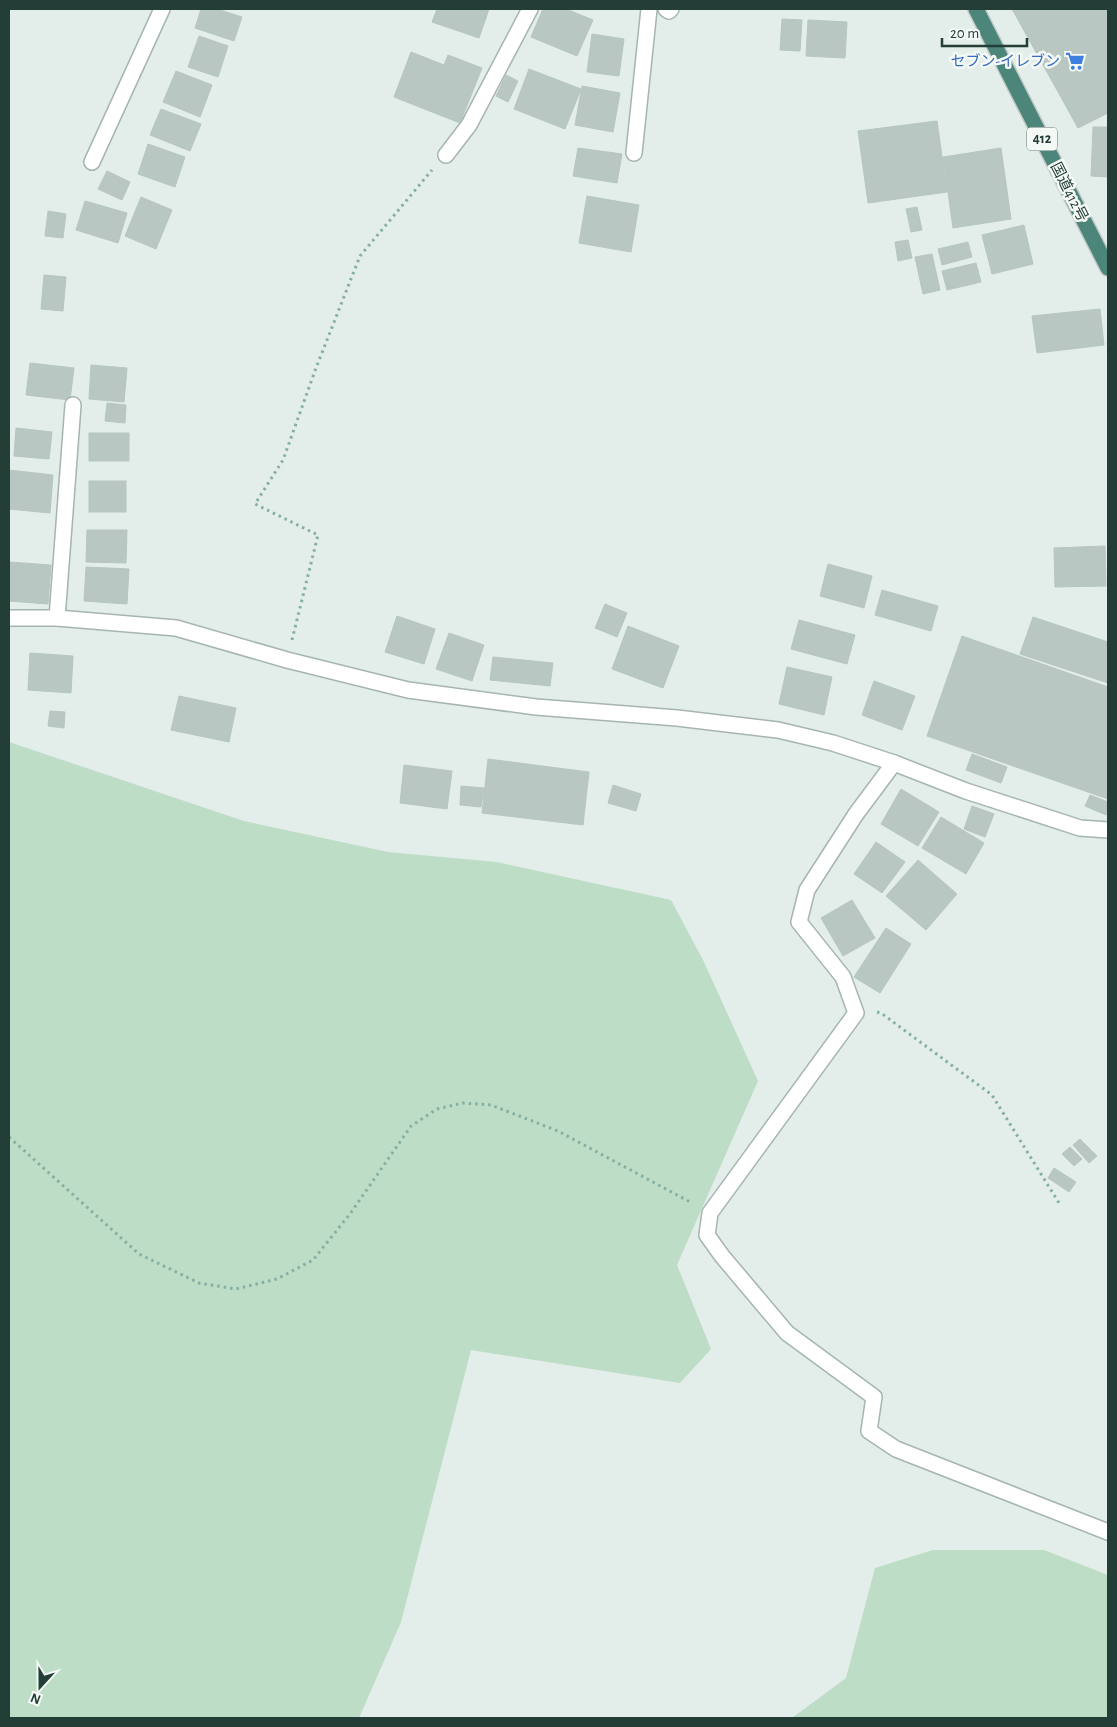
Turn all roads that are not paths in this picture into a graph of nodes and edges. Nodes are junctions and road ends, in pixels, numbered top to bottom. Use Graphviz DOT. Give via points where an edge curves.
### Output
graph roads {
  1 [pos="162,9"];
  2 [pos="530,9"];
  3 [pos="649,9"];
  4 [pos="666,9"];
  5 [pos="671,9"];
  6 [pos="976,9"];
  7 [pos="634,153"];
  8 [pos="446,155"];
  9 [pos="92,162"];
  10 [pos="1108,268"];
  11 [pos="73,405"];
  12 [pos="9,618"];
  13 [pos="57,618"];
  14 [pos="894,763"];
  15 [pos="1108,830"];
  16 [pos="1108,1532"];
  1 -- 9 [label="street"];
  2 -- 8 [label="street" via="470,125"];
  3 -- 7 [label="street"];
  4 -- 5 [label="street"];
  6 -- 10 [label="highway, 国道412号 / 412"];
  11 -- 13 [label="street"];
  12 -- 13 [label="street"];
  13 -- 14 [label="street" via="176,628 408,690 536,707 778,730 833,743"];
  14 -- 15 [label="street" via="966,791 1080,828"];
  14 -- 16 [label="street" via="856,814 807,890 799,922 843,977 856,1013 710,1213 707,1235 787,1333 874,1397 869,1431 896,1449"];
}
